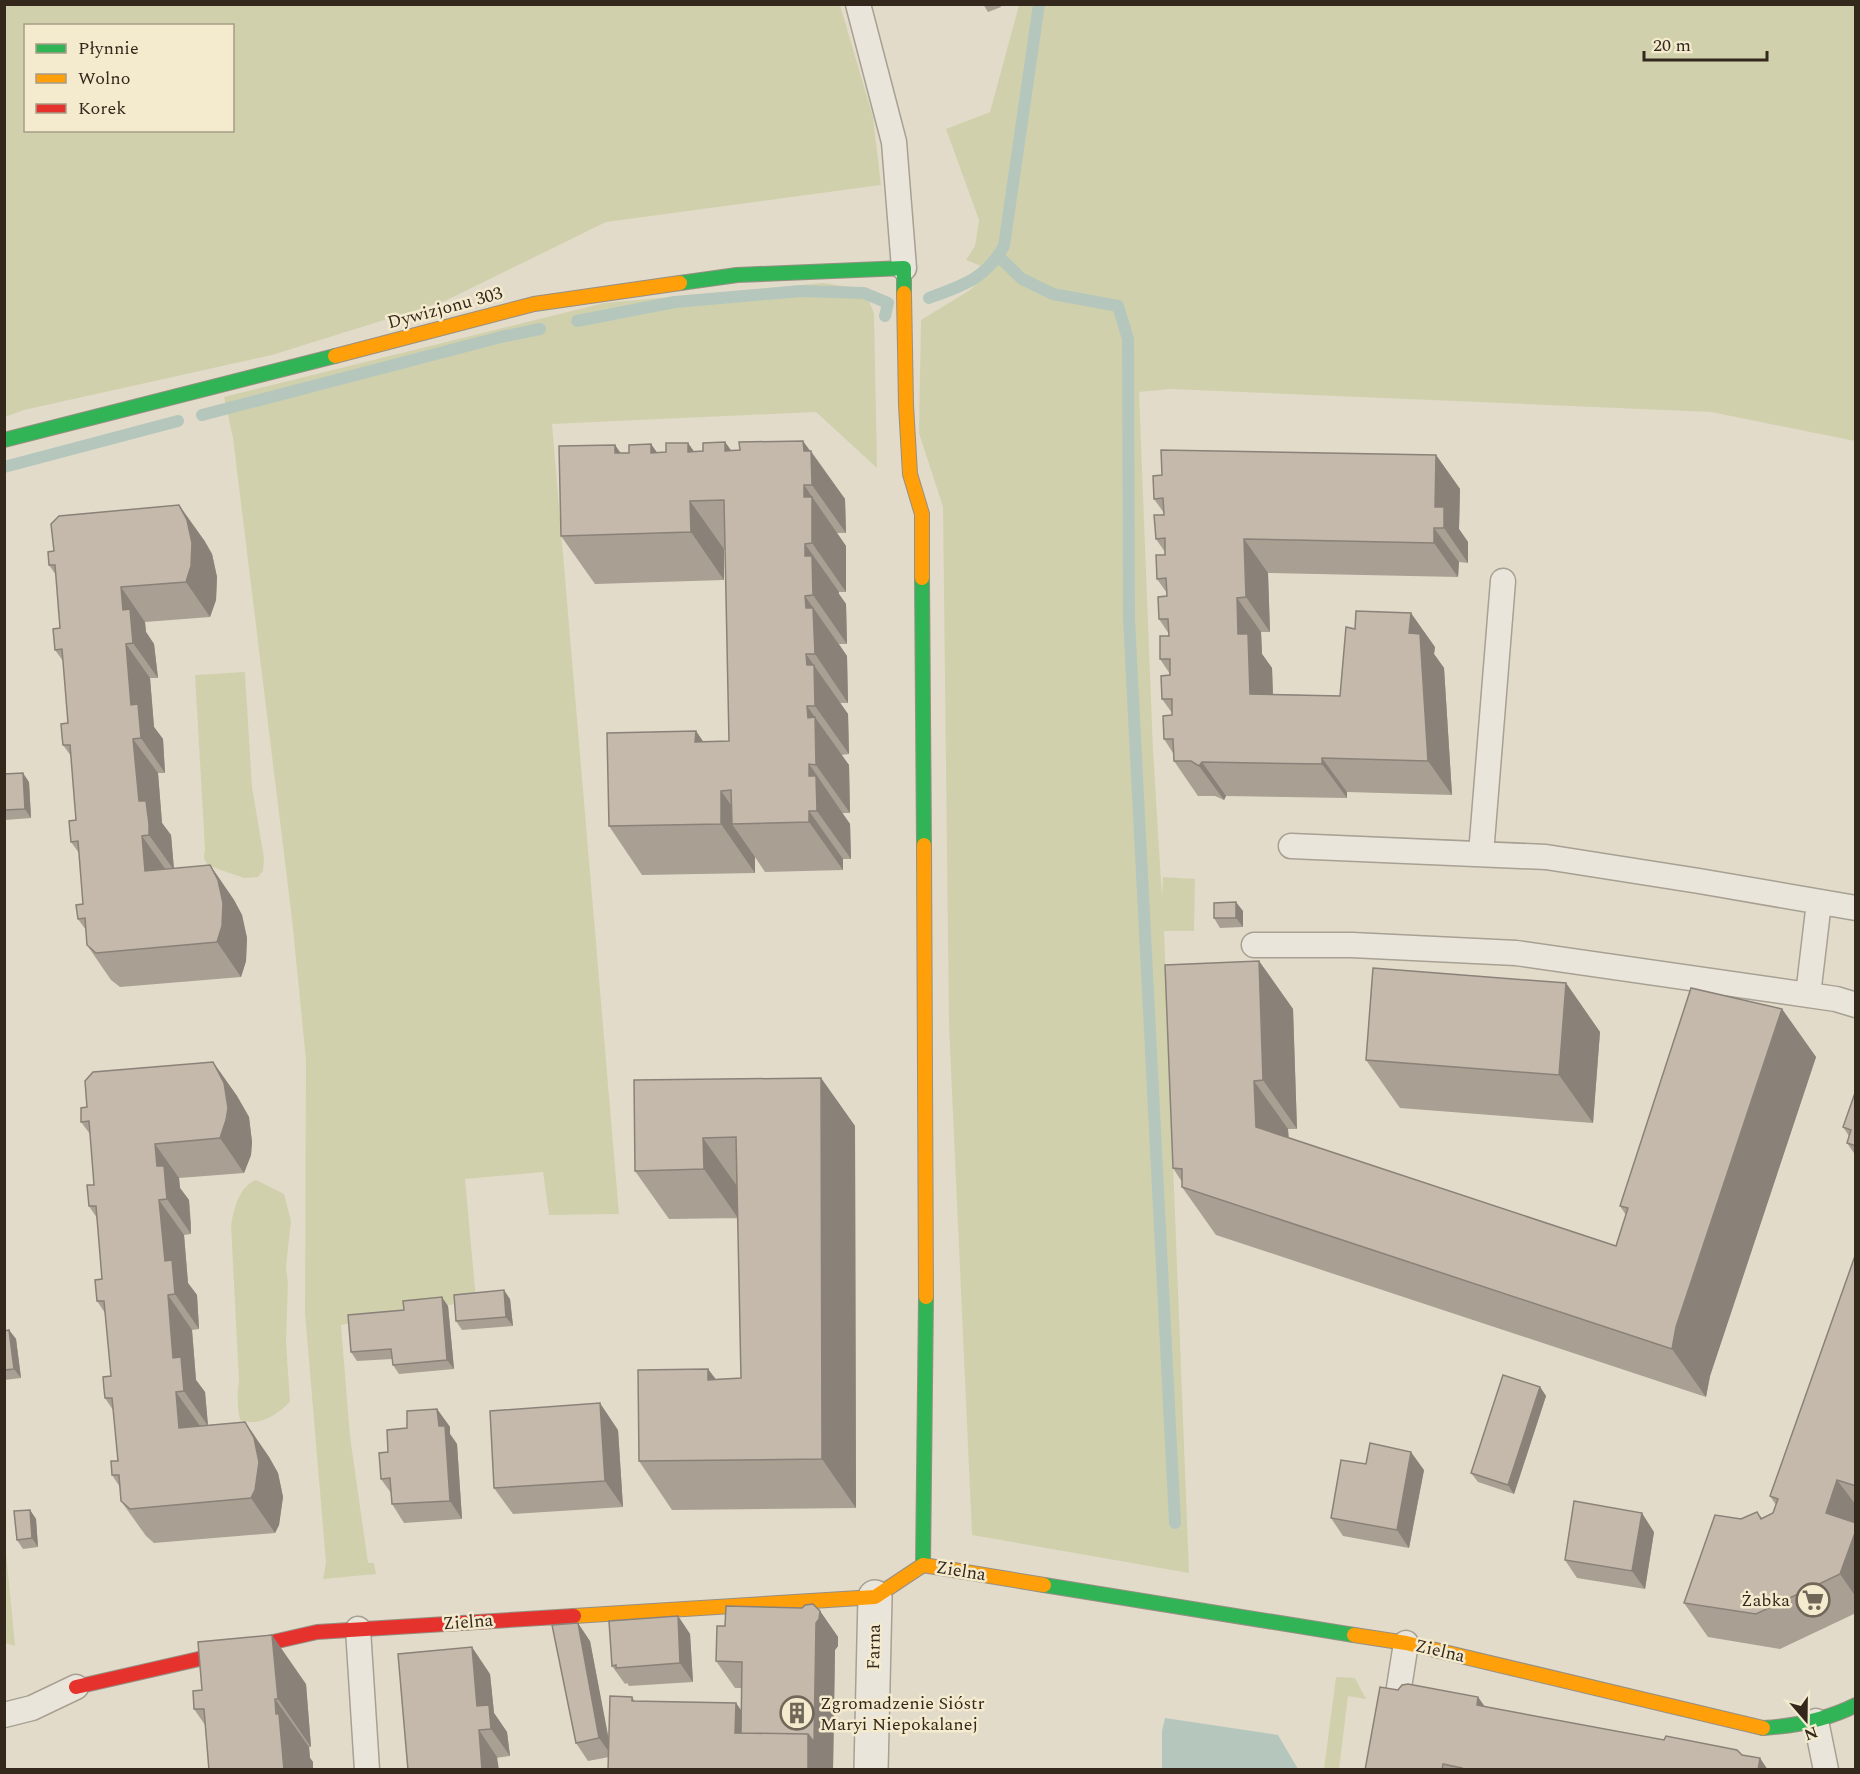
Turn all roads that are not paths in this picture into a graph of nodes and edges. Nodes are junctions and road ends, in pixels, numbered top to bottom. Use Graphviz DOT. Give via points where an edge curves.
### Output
graph roads {
  1 [pos="858,4"];
  2 [pos="904,268"];
  3 [pos="4,440"];
  4 [pos="1503,581"];
  5 [pos="1291,846"];
  6 [pos="1481,854"];
  7 [pos="1819,902"];
  8 [pos="1856,908"];
  9 [pos="1254,945"];
  10 [pos="1808,995"];
  11 [pos="1856,1005"];
  12 [pos="923,1565"];
  13 [pos="875,1597"];
  14 [pos="358,1629"];
  15 [pos="1406,1643"];
  16 [pos="76,1687"];
  17 [pos="1856,1706"];
  18 [pos="4,1715"];
  19 [pos="1816,1721"];
  20 [pos="367,1770"];
  21 [pos="871,1770"];
  22 [pos="1386,1770"];
  23 [pos="1826,1770"];
  1 -- 2 [label="lane" via="894,142"];
  2 -- 3 [label="street, Dywizjonu 303" via="737,276 534,304"];
  2 -- 12 [label="street" via="910,474 922,514 926,1284"];
  4 -- 6 [label="lane"];
  5 -- 6 [label="lane"];
  6 -- 7 [label="lane" via="1546,857"];
  7 -- 8 [label="lane"];
  7 -- 10 [label="lane"];
  9 -- 10 [label="lane" via="1516,952"];
  10 -- 11 [label="lane"];
  12 -- 13 [label="street, Zielna"];
  12 -- 15 [label="street, Zielna"];
  13 -- 14 [label="street, Zielna"];
  13 -- 21 [label="street, Farna"];
  14 -- 16 [label="street, Zielna" via="317,1632"];
  14 -- 20 [label="lane"];
  15 -- 19 [label="street, Zielna" via="1761,1728"];
  15 -- 22 [label="lane"];
  16 -- 18 [label="lane, Zielna" via="32,1708"];
  17 -- 19 [label="street, Zielna"];
  19 -- 23 [label="lane"];
}
